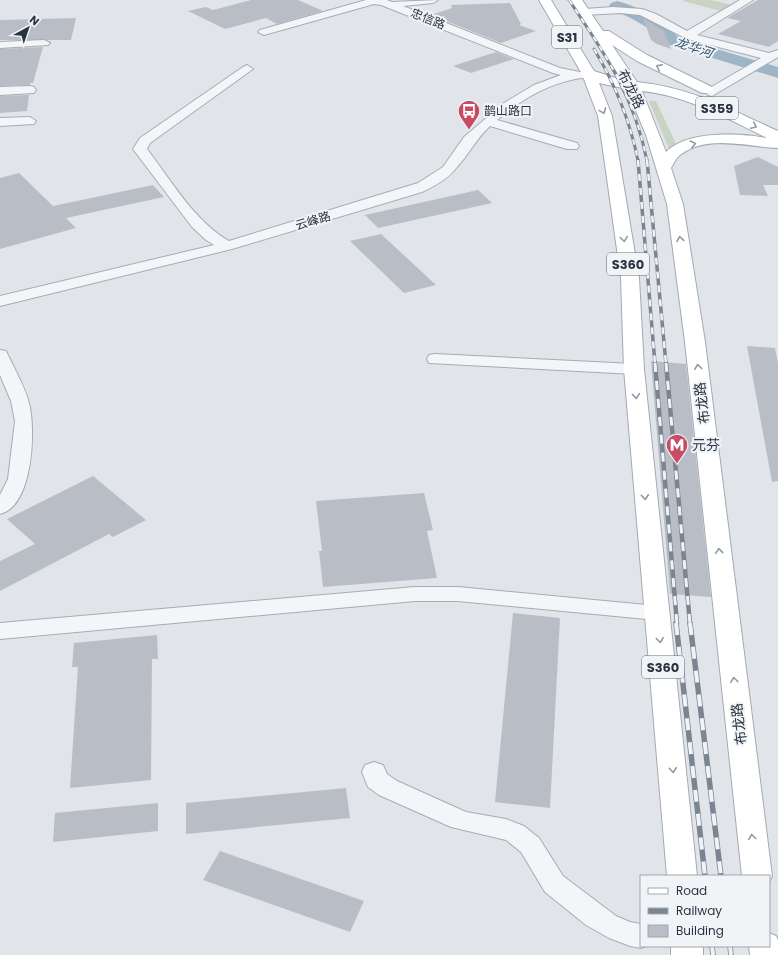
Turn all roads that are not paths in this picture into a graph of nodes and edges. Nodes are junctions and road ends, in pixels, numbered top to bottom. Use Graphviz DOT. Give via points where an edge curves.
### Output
graph roads {
  1 [pos="433,0"];
  2 [pos="545,0"];
  3 [pos="576,0"];
  4 [pos="748,0"];
  5 [pos="392,5"];
  6 [pos="584,12"];
  7 [pos="578,28"];
  8 [pos="264,32"];
  9 [pos="688,35"];
  10 [pos="44,43"];
  11 [pos="0,45"];
  12 [pos="775,55"];
  13 [pos="247,69"];
  14 [pos="589,74"];
  15 [pos="630,82"];
  16 [pos="30,90"];
  17 [pos="0,91"];
  18 [pos="714,91"];
  19 [pos="737,91"];
  20 [pos="30,121"];
  21 [pos="0,122"];
  22 [pos="489,122"];
  23 [pos="778,124"];
  24 [pos="778,137"];
  25 [pos="778,144"];
  26 [pos="572,146"];
  27 [pos="664,167"];
  28 [pos="226,246"];
  29 [pos="0,301"];
  30 [pos="0,355"];
  31 [pos="435,358"];
  32 [pos="634,369"];
  33 [pos="0,508"];
  34 [pos="657,613"];
  35 [pos="0,631"];
  36 [pos="374,772"];
  37 [pos="682,875"];
  38 [pos="757,875"];
  39 [pos="640,936"];
  1 -- 5 [label="street"];
  2 -- 7 [label="main road, 布龙路 / S31"];
  3 -- 6 [label="main road, 布龙路 / S31"];
  4 -- 9 [label="street"];
  5 -- 8 [label="street, 忠信路" via="374,1"];
  5 -- 14 [label="street, 忠信路" via="560,72"];
  6 -- 7 [label="main road, 布龙路 / S31"];
  6 -- 9 [label="street" via="632,11 650,14"];
  7 -- 14 [label="main road, 布龙路 / S31"];
  7 -- 15 [label="main road, 布龙路"];
  18 -- 7 [label="main road, one-way"];
  9 -- 12 [label="street"];
  10 -- 11 [label="street"];
  12 -- 18 [label="street"];
  13 -- 28 [label="street" via="145,141 140,149 197,224"];
  14 -- 15 [label="main road, S359" via="605,81"];
  14 -- 22 [label="street, 云峰路" via="566,77 528,92"];
  14 -- 32 [label="main road, 布龙路 / S360, one-way" via="605,116 611,150 630,278"];
  15 -- 18 [label="main road, S359" via="681,84"];
  15 -- 24 [label="main road, S359, one-way" via="692,97"];
  15 -- 27 [label="main road, 布龙路"];
  16 -- 17 [label="street"];
  18 -- 19 [label="street"];
  18 -- 23 [label="main road, S359"];
  20 -- 21 [label="street"];
  22 -- 26 [label="street"];
  22 -- 28 [label="street, 云峰路" via="470,139 450,168 417,189"];
  27 -- 25 [label="main road, one-way" via="678,149 698,142 739,140"];
  38 -- 27 [label="main road, 布龙路, one-way" via="694,335 675,204"];
  28 -- 29 [label="street, 云峰路"];
  30 -- 33 [label="street" via="20,401 24,421 18,479 12,493"];
  31 -- 32 [label="street"];
  32 -- 34 [label="main road, 布龙路 / S360, one-way"];
  34 -- 35 [label="street" via="458,594 415,594"];
  34 -- 37 [label="main road, 布龙路 / S360, one-way"];
  36 -- 39 [label="street" via="377,780 388,788 446,814 470,824 498,826 516,833 530,845 547,878 554,884 618,931"];
}
